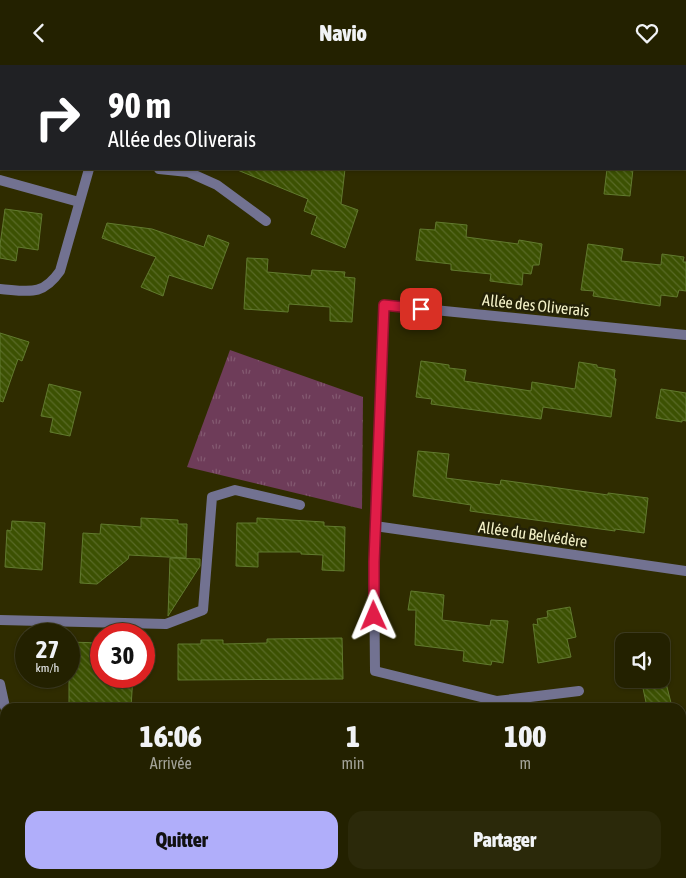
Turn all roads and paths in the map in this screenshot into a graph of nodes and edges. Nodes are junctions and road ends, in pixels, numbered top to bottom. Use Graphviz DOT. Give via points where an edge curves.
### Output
graph roads {
  1 [pos="89,170"];
  2 [pos="168,170"];
  3 [pos="0,180"];
  4 [pos="79,202"];
  5 [pos="266,221"];
  6 [pos="0,289"];
  7 [pos="686,335"];
  8 [pos="300,505"];
  9 [pos="375,526"];
  10 [pos="686,571"];
  11 [pos="0,620"];
  12 [pos="0,684"];
  13 [pos="579,691"];
  14 [pos="4,703"];
  1 -- 4 [label="street"];
  2 -- 5 [label="street" via="188,172 217,185"];
  3 -- 4 [label="street"];
  4 -- 6 [label="street" via="60,271 53,282 38,291"];
  7 -- 9 [label="street, Allée des Oliverais" via="384,305"];
  8 -- 11 [label="street" via="235,490 212,497 203,610 166,623"];
  9 -- 10 [label="street, Allée du Belvédère"];
  9 -- 13 [label="street" via="375,671 497,701"];
  12 -- 14 [label="street"];
}
